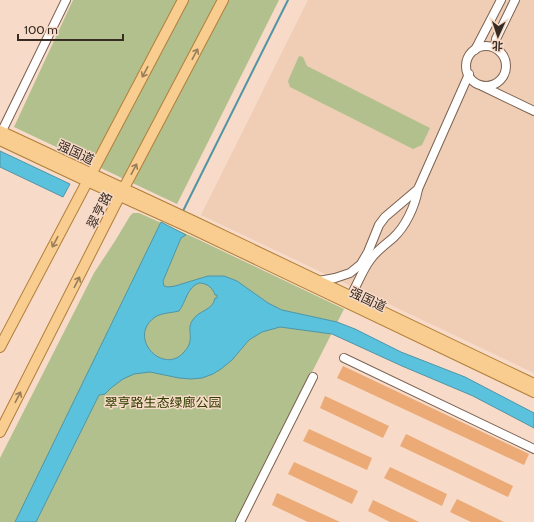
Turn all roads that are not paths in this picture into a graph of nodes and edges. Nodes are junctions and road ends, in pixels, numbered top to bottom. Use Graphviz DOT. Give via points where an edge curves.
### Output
graph roads {
  1 [pos="66,0"];
  2 [pos="184,0"];
  3 [pos="223,0"];
  4 [pos="501,0"];
  5 [pos="515,0"];
  6 [pos="495,48"];
  7 [pos="475,50"];
  8 [pos="469,74"];
  9 [pos="478,84"];
  10 [pos="534,111"];
  11 [pos="0,134"];
  12 [pos="87,181"];
  13 [pos="418,189"];
  14 [pos="120,196"];
  15 [pos="193,225"];
  16 [pos="318,281"];
  17 [pos="348,300"];
  18 [pos="0,348"];
  19 [pos="344,358"];
  20 [pos="313,378"];
  21 [pos="534,384"];
  22 [pos="534,392"];
  23 [pos="0,432"];
  24 [pos="534,449"];
  25 [pos="240,522"];
  1 -- 11 [label="street"];
  2 -- 12 [label="main road, 翠亨路, one-way"];
  14 -- 3 [label="main road, 翠亨路, one-way"];
  4 -- 7 [label="street"];
  5 -- 6 [label="street" via="496,39"];
  6 -- 7 [label="street" via="485,46"];
  6 -- 9 [label="street" via="503,55 506,71 497,82"];
  7 -- 8 [label="street" via="467,62"];
  8 -- 9 [label="street"];
  8 -- 13 [label="street"];
  9 -- 10 [label="street"];
  11 -- 12 [label="main road, 强国道"];
  12 -- 14 [label="main road, 强国道"];
  12 -- 18 [label="main road, 翠亨路, one-way"];
  13 -- 16 [label="street" via="385,217 361,264 350,273"];
  13 -- 17 [label="street" via="404,225 371,258"];
  14 -- 15 [label="main road, 强国道" via="161,210"];
  23 -- 14 [label="main road, 翠亨路, one-way"];
  15 -- 16 [label="main road, 强国道"];
  15 -- 17 [label="main road, 强国道"];
  16 -- 17 [label="main road, 强国道"];
  17 -- 21 [label="main road, 强国道"];
  17 -- 22 [label="main road, 强国道"];
  19 -- 24 [label="street"];
  20 -- 25 [label="street"];
}
